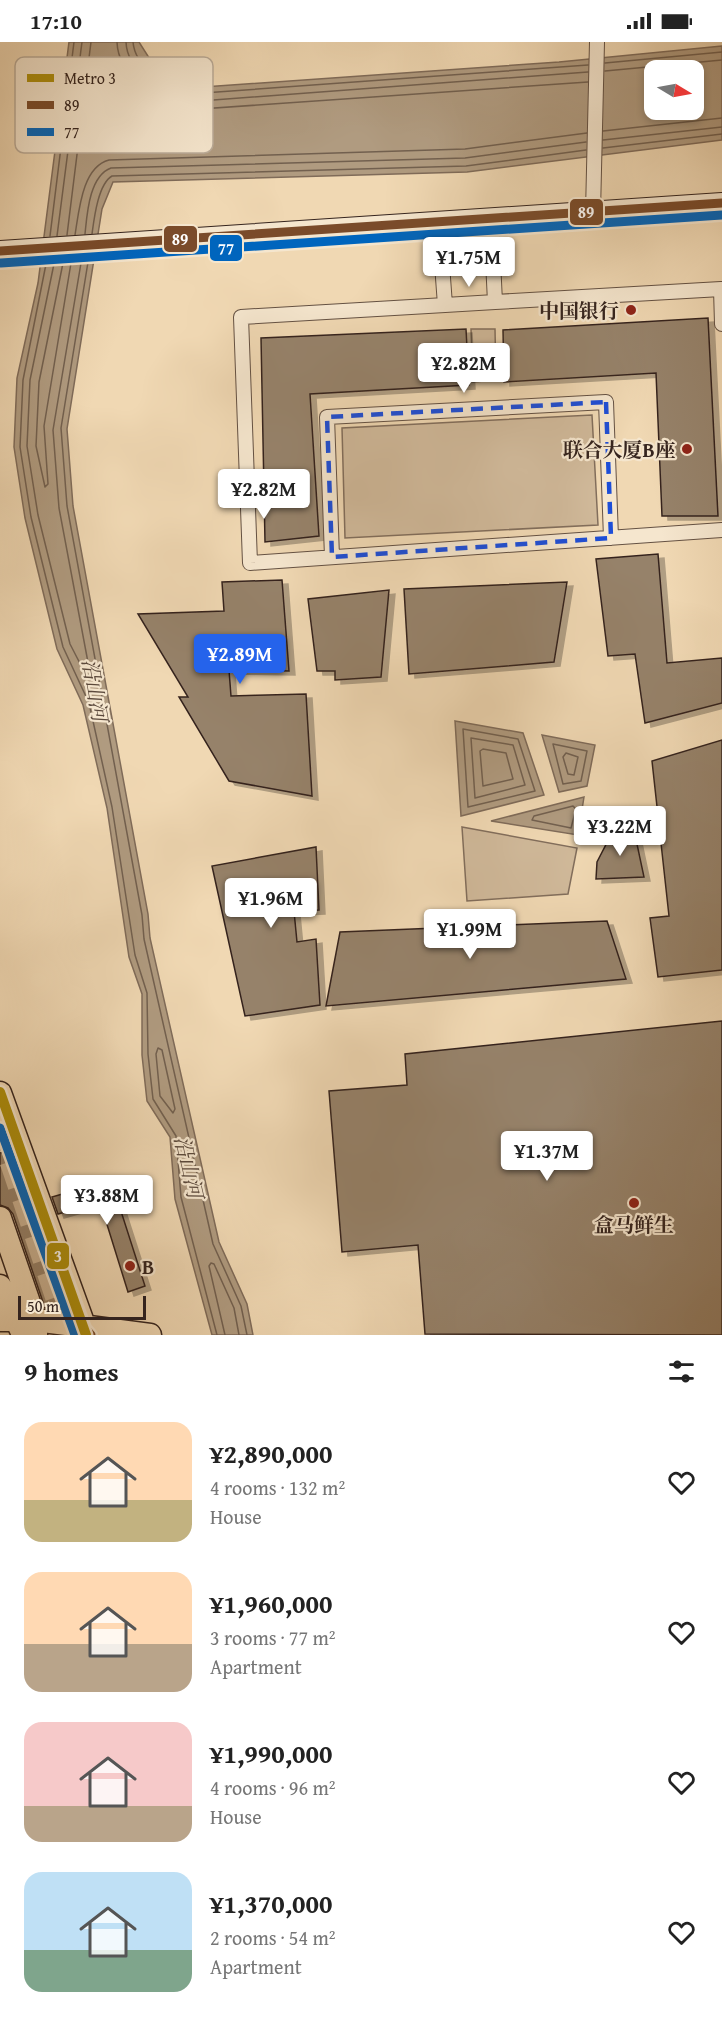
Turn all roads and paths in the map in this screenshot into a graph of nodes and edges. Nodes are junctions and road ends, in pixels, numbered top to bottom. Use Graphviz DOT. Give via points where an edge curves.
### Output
graph roads {
  1 [pos="597,42"];
  2 [pos="722,203"];
  3 [pos="593,212"];
  4 [pos="491,219"];
  5 [pos="440,223"];
  6 [pos="0,251"];
  7 [pos="495,302"];
  8 [pos="445,305"];
  9 [pos="722,324"];
  10 [pos="722,530"];
  11 [pos="611,537"];
  12 [pos="332,557"];
  13 [pos="0,1093"];
  14 [pos="0,1218"];
  15 [pos="0,1286"];
  16 [pos="22,1326"];
  17 [pos="88,1331"];
  18 [pos="150,1335"];
  1 -- 3 [label="street"];
  2 -- 3 [label="street"];
  3 -- 4 [label="street"];
  4 -- 5 [label="street"];
  4 -- 7 [label="street"];
  5 -- 6 [label="street"];
  5 -- 8 [label="street"];
  7 -- 8 [label="street"];
  7 -- 9 [label="street" via="721,289"];
  8 -- 12 [label="street" via="241,317 250,563"];
  10 -- 11 [label="street"];
  11 -- 12 [label="street"];
  11 -- 12 [label="street" via="606,402 327,417"];
  13 -- 17 [label="main road"];
  14 -- 16 [label="main road"];
  15 -- 16 [label="main road"];
  16 -- 17 [label="main road"];
  17 -- 18 [label="main road"];
}
